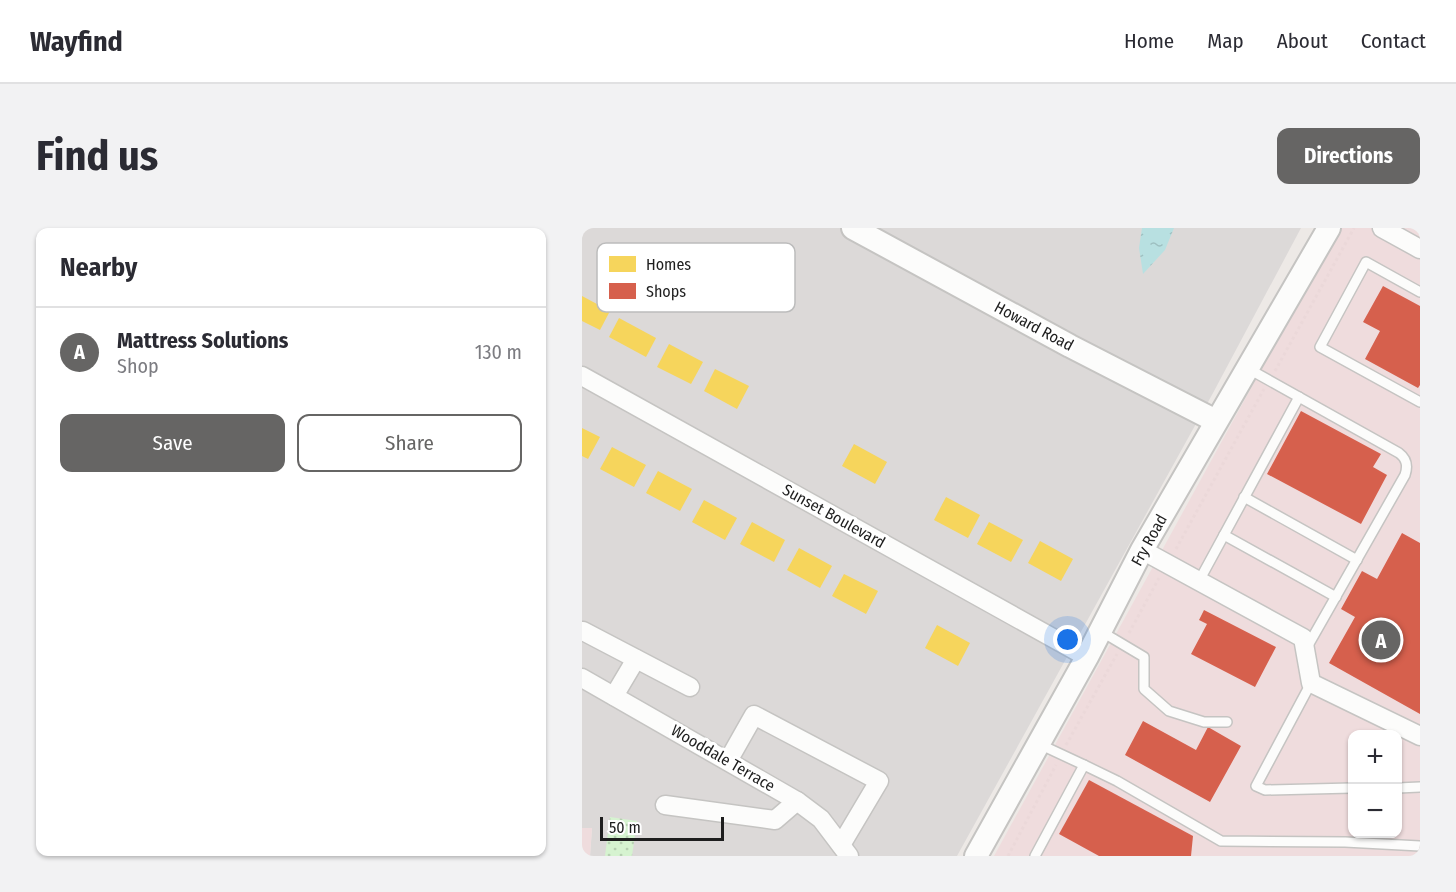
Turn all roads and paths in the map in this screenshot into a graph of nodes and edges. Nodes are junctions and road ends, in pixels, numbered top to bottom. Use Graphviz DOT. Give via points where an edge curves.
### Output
graph roads {
  1 [pos="853,228"];
  2 [pos="1329,228"];
  3 [pos="1354,228"];
  4 [pos="1382,228"];
  5 [pos="1420,249"];
  6 [pos="1420,292"];
  7 [pos="1247,368"];
  8 [pos="582,376"];
  9 [pos="1269,381"];
  10 [pos="1299,397"];
  11 [pos="1420,402"];
  12 [pos="1216,421"];
  13 [pos="1245,497"];
  14 [pos="1224,535"];
  15 [pos="1142,550"];
  16 [pos="1357,560"];
  17 [pos="1168,564"];
  18 [pos="1199,581"];
  19 [pos="1336,597"];
  20 [pos="583,631"];
  21 [pos="1100,631"];
  22 [pos="1122,644"];
  23 [pos="1305,651"];
  24 [pos="1087,657"];
  25 [pos="636,659"];
  26 [pos="582,678"];
  27 [pos="1311,683"];
  28 [pos="690,687"];
  29 [pos="614,696"];
  30 [pos="1227,722"];
  31 [pos="1420,736"];
  32 [pos="1039,744"];
  33 [pos="1062,754"];
  34 [pos="728,761"];
  35 [pos="1084,765"];
  36 [pos="1420,787"];
  37 [pos="1348,788"];
  38 [pos="1402,788"];
  39 [pos="797,801"];
  40 [pos="665,805"];
  41 [pos="1420,846"];
  42 [pos="845,851"];
  43 [pos="976,856"];
  44 [pos="1008,856"];
  45 [pos="1037,856"];
  1 -- 12 [label="street, Howard Road"];
  2 -- 7 [label="street, Fry Road"];
  3 -- 9 [label="path"];
  4 -- 5 [label="street"];
  6 -- 11 [label="lane" via="1366,262 1320,347"];
  7 -- 9 [label="lane"];
  7 -- 12 [label="street, Fry Road"];
  8 -- 24 [label="street, Sunset Boulevard"];
  9 -- 10 [label="lane"];
  9 -- 17 [label="path"];
  10 -- 13 [label="lane"];
  10 -- 16 [label="lane" via="1406,460 1405,475"];
  12 -- 15 [label="street, Fry Road"];
  13 -- 14 [label="lane"];
  13 -- 16 [label="lane"];
  14 -- 18 [label="lane"];
  14 -- 19 [label="lane"];
  15 -- 17 [label="street"];
  15 -- 21 [label="street, Fry Road"];
  16 -- 19 [label="lane"];
  17 -- 18 [label="street"];
  17 -- 22 [label="path"];
  18 -- 23 [label="street" via="1303,638"];
  19 -- 23 [label="lane"];
  20 -- 25 [label="street"];
  21 -- 22 [label="lane"];
  21 -- 24 [label="street, Fry Road"];
  22 -- 30 [label="lane" via="1144,657 1144,688 1169,711 1204,722"];
  22 -- 33 [label="path"];
  23 -- 27 [label="street"];
  24 -- 32 [label="street, Fry Road"];
  25 -- 28 [label="street"];
  25 -- 29 [label="street"];
  26 -- 29 [label="street, Wooddale Terrace"];
  27 -- 31 [label="street"];
  27 -- 37 [label="lane" via="1256,786 1265,790"];
  29 -- 34 [label="street, Wooddale Terrace"];
  32 -- 33 [label="lane"];
  32 -- 43 [label="street, Fry Road"];
  33 -- 35 [label="lane"];
  33 -- 44 [label="path"];
  34 -- 39 [label="street, Wooddale Terrace"];
  34 -- 42 [label="street" via="754,715 879,781"];
  35 -- 41 [label="lane" via="1221,841"];
  35 -- 45 [label="lane"];
  36 -- 38 [label="lane"];
  39 -- 40 [label="street" via="775,820"];
  39 -- 42 [label="street, Wooddale Terrace" via="821,819"];
}
